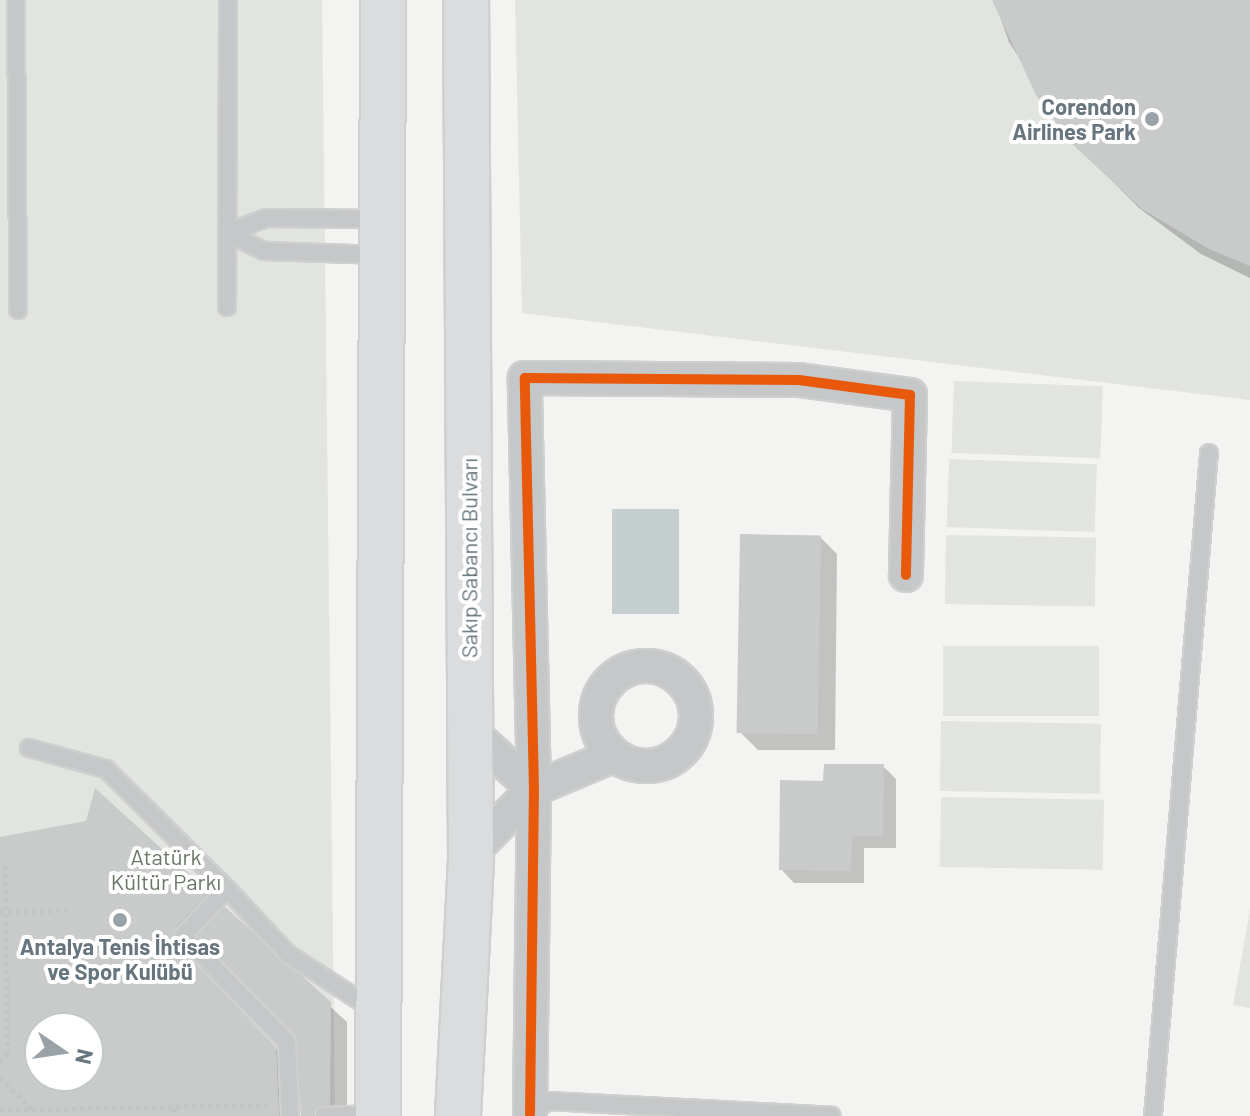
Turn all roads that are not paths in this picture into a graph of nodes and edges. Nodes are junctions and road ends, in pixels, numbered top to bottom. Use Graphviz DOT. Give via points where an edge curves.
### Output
graph roads {
  1 [pos="383,0"];
  2 [pos="466,0"];
  3 [pos="16,2"];
  4 [pos="228,5"];
  5 [pos="227,233"];
  6 [pos="382,237"];
  7 [pos="227,307"];
  8 [pos="18,310"];
  9 [pos="1209,453"];
  10 [pos="906,575"];
  11 [pos="470,731"];
  12 [pos="29,748"];
  13 [pos="612,756"];
  14 [pos="534,789"];
  15 [pos="471,853"];
  16 [pos="227,889"];
  17 [pos="382,1015"];
  18 [pos="290,1110"];
  19 [pos="378,1115"];
  20 [pos="528,1115"];
  21 [pos="324,1116"];
  22 [pos="458,1116"];
  23 [pos="832,1116"];
  24 [pos="1153,1116"];
  1 -- 6 [label="main road"];
  2 -- 11 [label="main road, Sakıp Sabancı Bulvarı"];
  3 -- 8 [label="lane"];
  4 -- 5 [label="lane"];
  5 -- 6 [label="lane" via="266,218"];
  5 -- 6 [label="lane" via="264,251"];
  5 -- 7 [label="lane"];
  6 -- 17 [label="main road"];
  9 -- 24 [label="lane"];
  10 -- 14 [label="street" via="910,395 799,380 525,378"];
  11 -- 14 [label="street"];
  11 -- 15 [label="main road, Sakıp Sabancı Bulvarı"];
  12 -- 16 [label="lane" via="106,769"];
  13 -- 14 [label="street"];
  14 -- 15 [label="street"];
  14 -- 20 [label="street"];
  15 -- 22 [label="main road, Sakıp Sabancı Bulvarı"];
  16 -- 17 [label="lane" via="288,954"];
  16 -- 18 [label="lane" via="183,936 287,1042"];
  17 -- 19 [label="main road"];
  19 -- 21 [label="lane"];
  20 -- 23 [label="lane" via="548,1101"];
}
